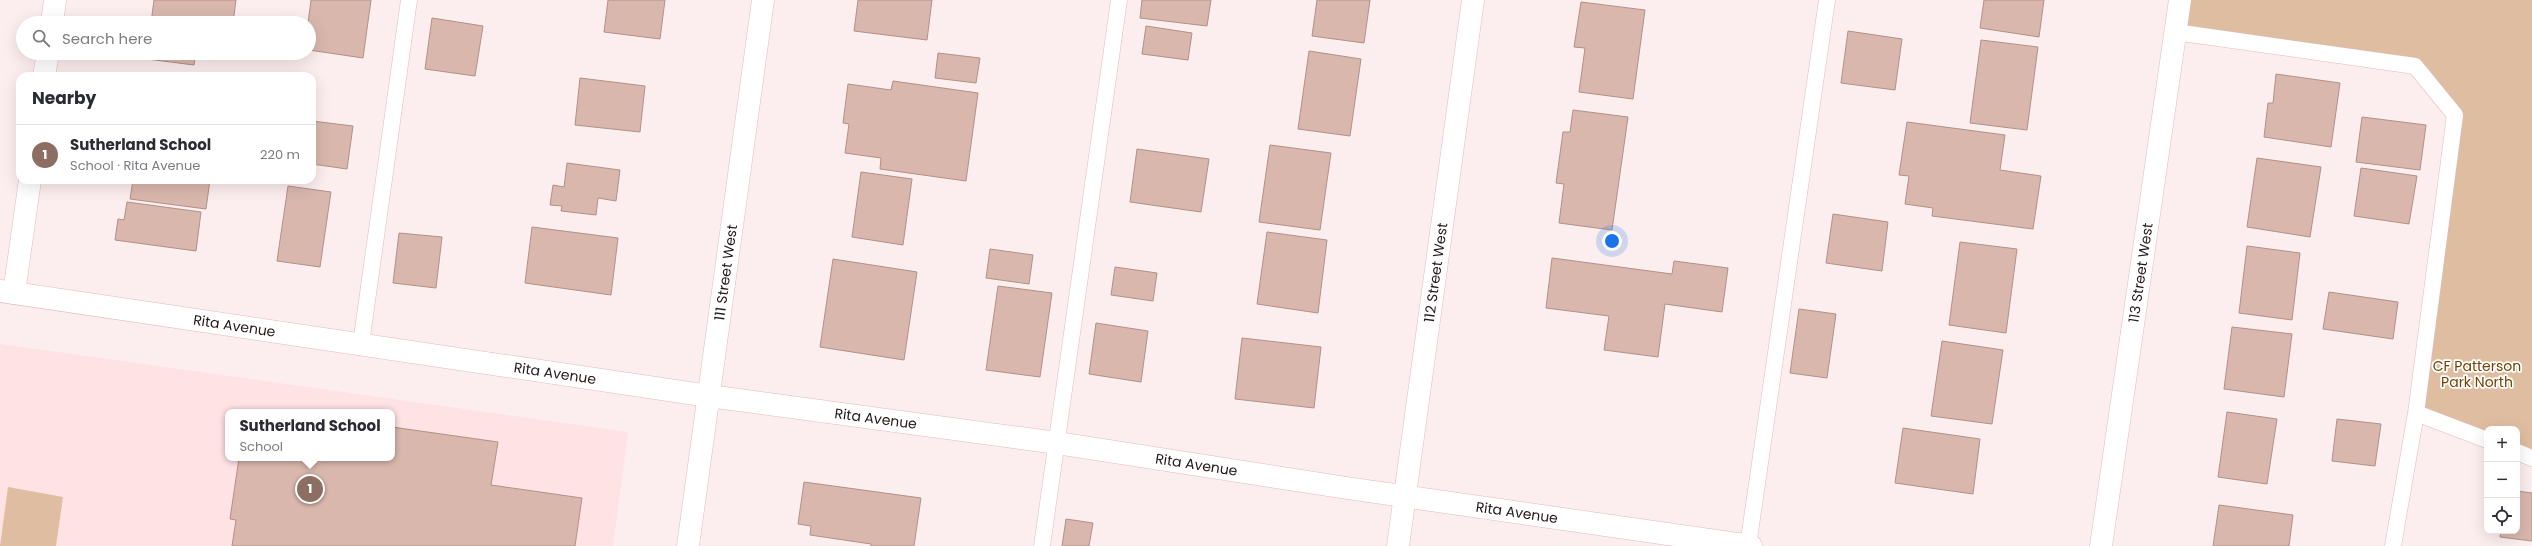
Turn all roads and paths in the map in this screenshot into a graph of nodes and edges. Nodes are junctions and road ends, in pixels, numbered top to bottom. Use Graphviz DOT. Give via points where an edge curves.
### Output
graph roads {
  1 [pos="55,0"];
  2 [pos="409,0"];
  3 [pos="763,0"];
  4 [pos="1119,0"];
  5 [pos="1473,0"];
  6 [pos="1827,0"];
  7 [pos="2180,0"];
  8 [pos="53,16"];
  9 [pos="2175,32"];
  10 [pos="47,60"];
  11 [pos="45,72"];
  12 [pos="29,184"];
  13 [pos="7,292"];
  14 [pos="361,344"];
  15 [pos="709,396"];
  16 [pos="2416,413"];
  17 [pos="2484,439"];
  18 [pos="1057,443"];
  19 [pos="2520,453"];
  20 [pos="2532,458"];
  21 [pos="1406,497"];
  22 [pos="688,546"];
  23 [pos="1042,546"];
  24 [pos="1398,546"];
  25 [pos="1748,546"];
  26 [pos="1751,546"];
  27 [pos="2101,546"];
  28 [pos="2393,546"];
  1 -- 8 [label="street"];
  2 -- 14 [label="lane"];
  3 -- 15 [label="street, 111 Street West"];
  4 -- 18 [label="lane"];
  5 -- 21 [label="street, 112 Street West"];
  6 -- 25 [label="lane"];
  7 -- 9 [label="street, 113 Street West"];
  9 -- 16 [label="lane" via="2415,66 2455,115"];
  9 -- 27 [label="street, 113 Street West"];
  10 -- 11 [label="street"];
  12 -- 13 [label="street"];
  13 -- 14 [label="street, Rita Avenue"];
  14 -- 15 [label="street, Rita Avenue"];
  15 -- 18 [label="street, Rita Avenue"];
  15 -- 22 [label="street, 111 Street West"];
  16 -- 17 [label="lane"];
  16 -- 28 [label="lane"];
  18 -- 21 [label="street, Rita Avenue"];
  18 -- 23 [label="lane"];
  19 -- 20 [label="lane"];
  21 -- 24 [label="street, 112 Street West"];
  21 -- 25 [label="street, Rita Avenue"];
  25 -- 26 [label="street, Rita Avenue"];
}
